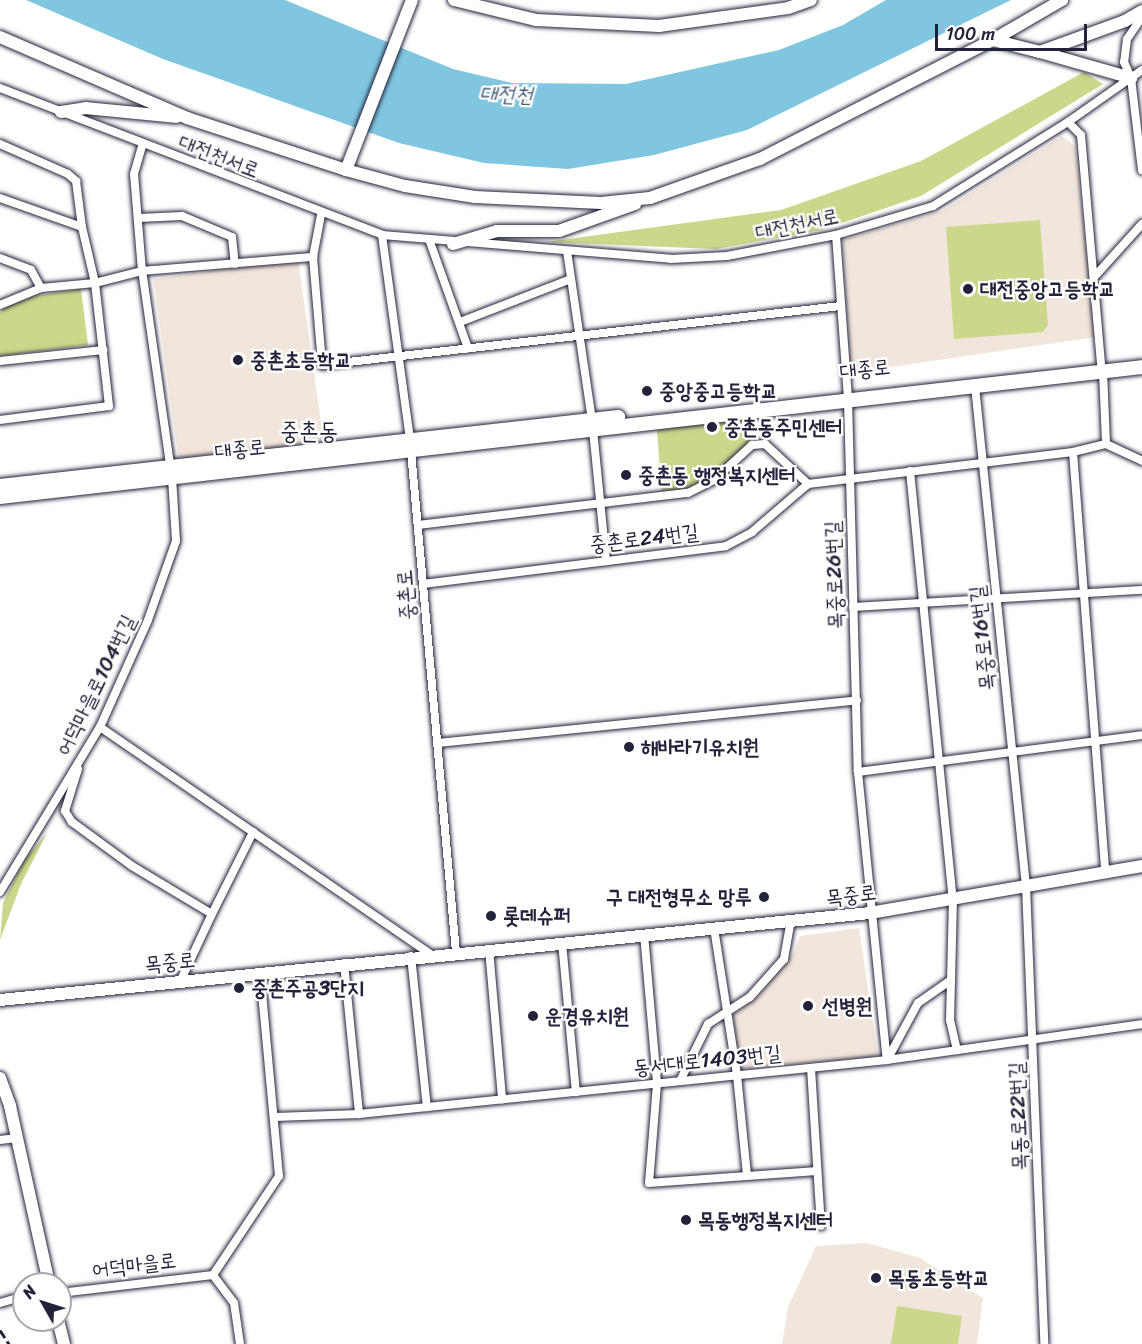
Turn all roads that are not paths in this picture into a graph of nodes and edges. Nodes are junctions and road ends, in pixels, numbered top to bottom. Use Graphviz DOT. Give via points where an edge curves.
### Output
graph roads {
  1 [pos="412,0"];
  2 [pos="454,0"];
  3 [pos="811,0"];
  4 [pos="1062,0"];
  5 [pos="1142,11"];
  6 [pos="1142,16"];
  7 [pos="0,37"];
  8 [pos="993,40"];
  9 [pos="1040,52"];
  10 [pos="1142,70"];
  11 [pos="1131,78"];
  12 [pos="0,88"];
  13 [pos="61,112"];
  14 [pos="187,118"];
  15 [pos="1068,122"];
  16 [pos="0,144"];
  17 [pos="142,146"];
  18 [pos="346,170"];
  19 [pos="1142,170"];
  20 [pos="0,198"];
  21 [pos="650,198"];
  22 [pos="321,215"];
  23 [pos="138,218"];
  24 [pos="1142,224"];
  25 [pos="82,227"];
  26 [pos="836,235"];
  27 [pos="382,236"];
  28 [pos="430,242"];
  29 [pos="453,243"];
  30 [pos="567,251"];
  31 [pos="313,257"];
  32 [pos="0,258"];
  33 [pos="235,264"];
  34 [pos="142,271"];
  35 [pos="1096,275"];
  36 [pos="571,279"];
  37 [pos="95,283"];
  38 [pos="41,288"];
  39 [pos="0,305"];
  40 [pos="841,306"];
  41 [pos="460,322"];
  42 [pos="579,336"];
  43 [pos="468,348"];
  44 [pos="102,350"];
  45 [pos="398,356"];
  46 [pos="0,361"];
  47 [pos="1140,366"];
  48 [pos="1102,367"];
  49 [pos="975,386"];
  50 [pos="848,396"];
  51 [pos="0,420"];
  52 [pos="592,425"];
  53 [pos="1107,444"];
  54 [pos="411,445"];
  55 [pos="1073,452"];
  56 [pos="1142,461"];
  57 [pos="982,463"];
  58 [pos="910,471"];
  59 [pos="171,472"];
  60 [pos="849,478"];
  61 [pos="0,479"];
  62 [pos="808,484"];
  63 [pos="0,486"];
  64 [pos="23,489"];
  65 [pos="0,498"];
  66 [pos="600,503"];
  67 [pos="418,525"];
  68 [pos="606,561"];
  69 [pos="423,584"];
  70 [pos="1142,590"];
  71 [pos="1084,594"];
  72 [pos="997,599"];
  73 [pos="923,603"];
  74 [pos="853,608"];
  75 [pos="857,700"];
  76 [pos="100,727"];
  77 [pos="1142,735"];
  78 [pos="1095,741"];
  79 [pos="436,743"];
  80 [pos="1012,752"];
  81 [pos="938,761"];
  82 [pos="80,763"];
  83 [pos="858,772"];
  84 [pos="253,832"];
  85 [pos="1142,866"];
  86 [pos="1105,872"];
  87 [pos="1026,886"];
  88 [pos="0,892"];
  89 [pos="953,899"];
  90 [pos="870,913"];
  91 [pos="212,914"];
  92 [pos="791,921"];
  93 [pos="714,928"];
  94 [pos="644,934"];
  95 [pos="562,942"];
  96 [pos="489,949"];
  97 [pos="456,952"];
  98 [pos="430,954"];
  99 [pos="411,956"];
  100 [pos="344,963"];
  101 [pos="261,972"];
  102 [pos="181,980"];
  103 [pos="951,980"];
  104 [pos="0,1000"];
  105 [pos="727,1011"];
  106 [pos="1142,1024"];
  107 [pos="1033,1040"];
  108 [pos="957,1050"];
  109 [pos="887,1060"];
  110 [pos="811,1068"];
  111 [pos="737,1075"];
  112 [pos="0,1078"];
  113 [pos="680,1081"];
  114 [pos="657,1083"];
  115 [pos="576,1092"];
  116 [pos="502,1100"];
  117 [pos="427,1107"];
  118 [pos="359,1114"];
  119 [pos="275,1117"];
  120 [pos="16,1138"];
  121 [pos="0,1140"];
  122 [pos="818,1171"];
  123 [pos="747,1176"];
  124 [pos="821,1226"];
  125 [pos="46,1272"];
  126 [pos="213,1275"];
  127 [pos="72,1292"];
  128 [pos="240,1344"];
  129 [pos="1044,1344"];
  1 -- 18 [label="main road"];
  2 -- 3 [label="main road" via="536,20 659,26 788,8"];
  4 -- 8 [label="main road"];
  5 -- 9 [label="main road"];
  6 -- 11 [label="street" via="1127,39 1124,62"];
  7 -- 14 [label="main road"];
  8 -- 9 [label="main road"];
  8 -- 21 [label="main road" via="760,159"];
  9 -- 11 [label="main road"];
  10 -- 11 [label="street, 대전천서로"];
  11 -- 15 [label="street, 대전천서로"];
  11 -- 19 [label="street"];
  12 -- 13 [label="street, 대전천서로"];
  13 -- 14 [label="main road" via="86,108"];
  13 -- 17 [label="street, 대전천서로"];
  14 -- 18 [label="main road"];
  15 -- 26 [label="street, 대전천서로" via="933,206"];
  15 -- 35 [label="street" via="1081,135"];
  16 -- 25 [label="street" via="76,181"];
  17 -- 22 [label="street, 대전천서로"];
  17 -- 23 [label="street, 어덕마을로104번길" via="134,174"];
  18 -- 21 [label="main road" via="405,186 475,197 601,203"];
  20 -- 25 [label="street"];
  21 -- 29 [label="main road" via="559,231 497,231"];
  22 -- 27 [label="street, 대전천서로"];
  22 -- 31 [label="street"];
  23 -- 33 [label="street" via="182,216 232,237"];
  23 -- 34 [label="street, 어덕마을로104번길"];
  24 -- 35 [label="street"];
  25 -- 37 [label="street"];
  26 -- 30 [label="street, 대전천서로" via="727,256 671,259"];
  26 -- 40 [label="street, 목중로26번길"];
  27 -- 28 [label="street, 대전천서로"];
  27 -- 45 [label="street, 중촌로"];
  28 -- 29 [label="street, 대전천서로"];
  28 -- 41 [label="street"];
  29 -- 30 [label="street, 대전천서로"];
  30 -- 36 [label="street"];
  31 -- 33 [label="street"];
  31 -- 45 [label="street" via="322,365"];
  32 -- 38 [label="street" via="31,270"];
  33 -- 34 [label="street"];
  34 -- 37 [label="street"];
  34 -- 59 [label="street, 어덕마을로104번길"];
  35 -- 48 [label="street"];
  36 -- 41 [label="street"];
  36 -- 42 [label="street"];
  37 -- 38 [label="street"];
  37 -- 44 [label="street"];
  38 -- 39 [label="street"];
  40 -- 42 [label="street"];
  40 -- 50 [label="street, 목중로26번길"];
  41 -- 43 [label="street"];
  42 -- 43 [label="street"];
  42 -- 52 [label="street"];
  43 -- 45 [label="street"];
  44 -- 46 [label="street"];
  44 -- 51 [label="street" via="109,406"];
  45 -- 54 [label="street, 중촌로"];
  47 -- 48 [label="main road, 대종로"];
  48 -- 49 [label="main road, 대종로"];
  48 -- 50 [label="main road, 대종로"];
  48 -- 53 [label="street"];
  49 -- 50 [label="main road, 대종로"];
  49 -- 57 [label="street, 목중로16번길"];
  50 -- 52 [label="main road, 대종로"];
  50 -- 60 [label="street, 목중로26번길"];
  52 -- 54 [label="main road, 대종로"];
  52 -- 66 [label="street"];
  53 -- 55 [label="street"];
  53 -- 56 [label="street"];
  54 -- 59 [label="main road, 대종로"];
  54 -- 67 [label="street, 중촌로"];
  55 -- 57 [label="street"];
  55 -- 71 [label="street"];
  57 -- 58 [label="street"];
  57 -- 72 [label="street, 목중로16번길"];
  58 -- 60 [label="street"];
  58 -- 73 [label="street"];
  59 -- 64 [label="main road, 대종로"];
  59 -- 76 [label="street, 어덕마을로104번길" via="177,518 172,558"];
  60 -- 62 [label="street"];
  60 -- 74 [label="street, 목중로26번길"];
  61 -- 64 [label="main road" via="23,478"];
  62 -- 66 [label="street" via="765,444 752,445 714,480 688,493"];
  62 -- 68 [label="street, 중촌로24번길" via="752,532 726,546"];
  63 -- 64 [label="main road, 대종로"];
  64 -- 65 [label="main road"];
  66 -- 67 [label="street"];
  66 -- 68 [label="street"];
  67 -- 69 [label="street, 중촌로"];
  68 -- 69 [label="street, 중촌로24번길"];
  69 -- 79 [label="street, 중촌로"];
  70 -- 71 [label="street"];
  71 -- 72 [label="street"];
  71 -- 78 [label="street"];
  72 -- 73 [label="street"];
  72 -- 80 [label="street, 목중로16번길"];
  73 -- 74 [label="street"];
  73 -- 81 [label="street"];
  74 -- 75 [label="street, 목중로26번길"];
  75 -- 79 [label="street"];
  75 -- 83 [label="street, 목중로26번길"];
  76 -- 82 [label="street, 어덕마을로104번길"];
  76 -- 84 [label="street"];
  77 -- 78 [label="street"];
  78 -- 80 [label="street"];
  78 -- 86 [label="street"];
  79 -- 97 [label="street, 중촌로"];
  80 -- 81 [label="street"];
  80 -- 87 [label="street, 목중로16번길"];
  81 -- 83 [label="street"];
  81 -- 89 [label="street"];
  82 -- 88 [label="street, 어덕마을로104번길"];
  82 -- 91 [label="street" via="65,811 72,822 132,866"];
  83 -- 90 [label="street, 목중로26번길"];
  84 -- 91 [label="street"];
  84 -- 98 [label="street"];
  85 -- 86 [label="main road, 목중로"];
  86 -- 87 [label="main road, 목중로"];
  87 -- 89 [label="main road, 목중로"];
  87 -- 107 [label="street, 목동로22번길"];
  89 -- 90 [label="main road, 목중로"];
  89 -- 103 [label="street"];
  90 -- 92 [label="main road, 목중로"];
  90 -- 109 [label="street, 목중로26번길"];
  91 -- 102 [label="street"];
  92 -- 93 [label="main road, 목중로"];
  92 -- 105 [label="street" via="784,959 750,997"];
  93 -- 94 [label="main road, 목중로"];
  93 -- 105 [label="street"];
  94 -- 95 [label="main road, 목중로"];
  94 -- 114 [label="street"];
  95 -- 96 [label="main road, 목중로"];
  95 -- 115 [label="street"];
  96 -- 97 [label="main road, 목중로"];
  96 -- 116 [label="street"];
  97 -- 98 [label="main road, 목중로"];
  98 -- 99 [label="main road, 목중로"];
  99 -- 100 [label="main road, 목중로"];
  99 -- 117 [label="street"];
  100 -- 101 [label="main road, 목중로"];
  100 -- 118 [label="street"];
  101 -- 102 [label="main road, 목중로"];
  101 -- 119 [label="street"];
  102 -- 104 [label="main road, 목중로"];
  103 -- 108 [label="street" via="950,1020"];
  103 -- 109 [label="street" via="918,1003"];
  105 -- 111 [label="street"];
  105 -- 113 [label="street" via="708,1024"];
  106 -- 107 [label="street, 동서대로1403번길"];
  107 -- 108 [label="street, 동서대로1403번길"];
  107 -- 129 [label="street, 목동로22번길"];
  108 -- 109 [label="street, 동서대로1403번길"];
  109 -- 110 [label="street, 동서대로1403번길"];
  110 -- 111 [label="street, 동서대로1403번길"];
  110 -- 122 [label="street"];
  111 -- 113 [label="street, 동서대로1403번길"];
  111 -- 123 [label="street"];
  112 -- 120 [label="main road"];
  113 -- 114 [label="street, 동서대로1403번길"];
  114 -- 115 [label="street, 동서대로1403번길"];
  114 -- 123 [label="street" via="649,1183"];
  115 -- 116 [label="street, 동서대로1403번길"];
  116 -- 117 [label="street, 동서대로1403번길"];
  117 -- 118 [label="street, 동서대로1403번길"];
  118 -- 119 [label="street, 동서대로1403번길"];
  119 -- 126 [label="street" via="279,1176"];
  120 -- 121 [label="street"];
  120 -- 125 [label="main road"];
  122 -- 123 [label="street"];
  122 -- 124 [label="street"];
  126 -- 127 [label="street, 어덕마을로"];
  126 -- 128 [label="street" via="234,1304"];
}
